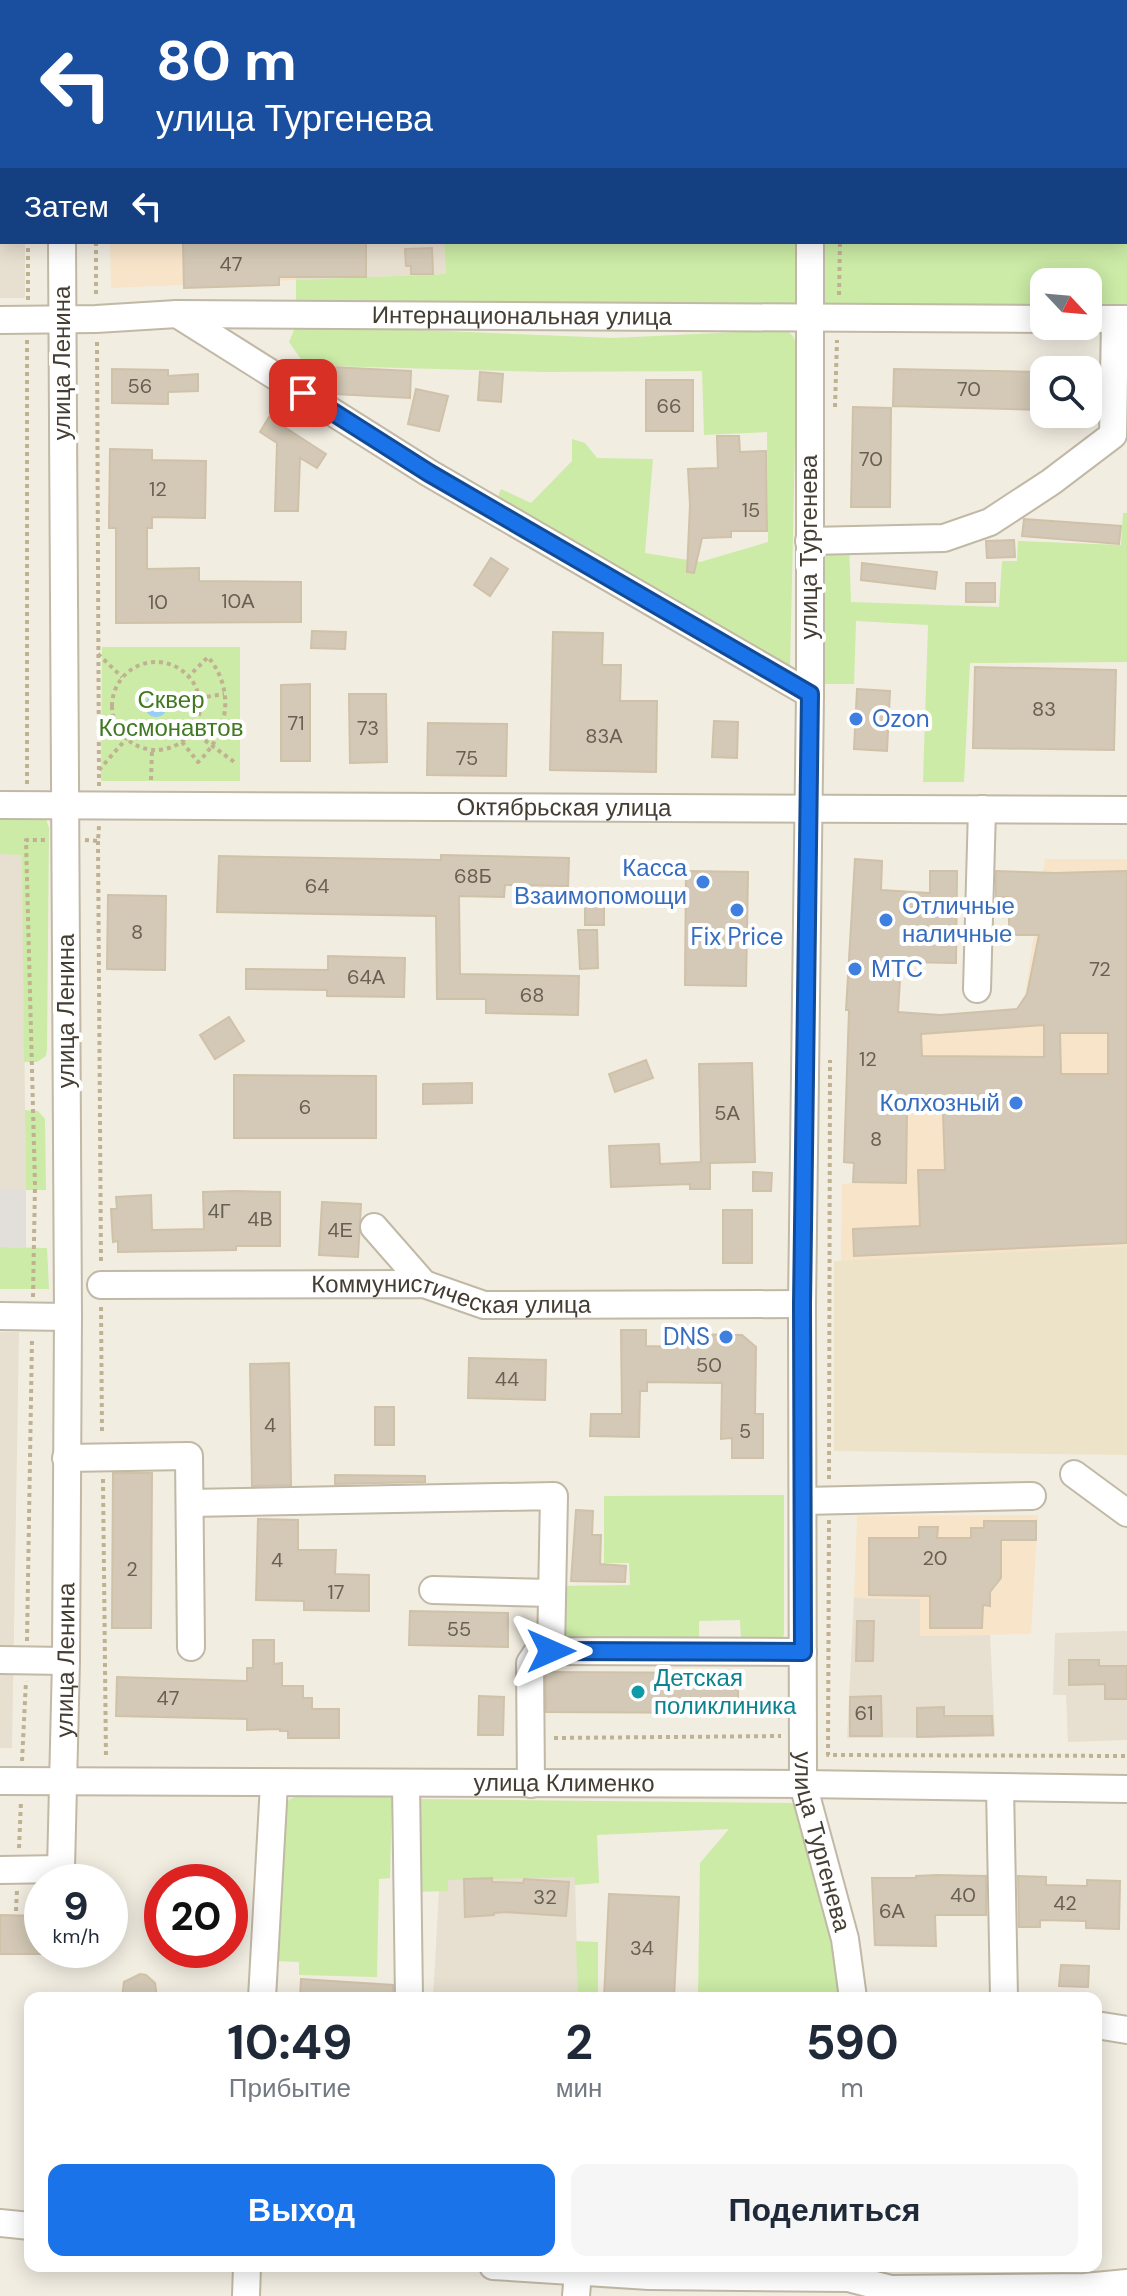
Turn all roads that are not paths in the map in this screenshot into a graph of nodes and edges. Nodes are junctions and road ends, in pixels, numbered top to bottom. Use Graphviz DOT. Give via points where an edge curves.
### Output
graph roads {
  1 [pos="62,244"];
  2 [pos="810,244"];
  3 [pos="177,314"];
  4 [pos="809,316"];
  5 [pos="1030,319"];
  6 [pos="1121,319"];
  7 [pos="0,320"];
  8 [pos="61,320"];
  9 [pos="809,541"];
  10 [pos="810,694"];
  11 [pos="13,805"];
  12 [pos="64,806"];
  13 [pos="982,809"];
  14 [pos="807,810"];
  15 [pos="1127,810"];
  16 [pos="977,989"];
  17 [pos="374,1227"];
  18 [pos="424,1284"];
  19 [pos="101,1285"];
  20 [pos="802,1304"];
  21 [pos="0,1316"];
  22 [pos="68,1317"];
  23 [pos="66,1458"];
  24 [pos="1074,1474"];
  25 [pos="1032,1496"];
  26 [pos="816,1501"];
  27 [pos="190,1503"];
  28 [pos="1127,1513"];
  29 [pos="433,1590"];
  30 [pos="552,1593"];
  31 [pos="191,1647"];
  32 [pos="551,1651"];
  33 [pos="803,1652"];
  34 [pos="0,1660"];
  35 [pos="66,1661"];
  36 [pos="0,1781"];
  37 [pos="62,1781"];
  38 [pos="274,1784"];
  39 [pos="406,1784"];
  40 [pos="531,1784"];
  41 [pos="803,1784"];
  42 [pos="1000,1787"];
  43 [pos="1127,1789"];
  44 [pos="0,1870"];
  45 [pos="262,1992"];
  46 [pos="409,1992"];
  47 [pos="852,1992"];
  48 [pos="1004,1992"];
  49 [pos="1102,2026"];
  50 [pos="1127,2030"];
  51 [pos="0,2223"];
  52 [pos="24,2225"];
  53 [pos="247,2272"];
  54 [pos="521,2272"];
  55 [pos="848,2272"];
  56 [pos="1127,2283"];
  57 [pos="577,2284"];
  58 [pos="891,2292"];
  59 [pos="246,2296"];
  1 -- 8 [label="street, улица Ленина"];
  2 -- 4 [label="street, улица Тургенева"];
  3 -- 4 [label="street, Интернациональная улица"];
  3 -- 8 [label="street, Интернациональная улица"];
  3 -- 10 [label="street" via="429,473"];
  4 -- 5 [label="street, Интернациональная улица"];
  4 -- 9 [label="street, улица Тургенева"];
  6 -- 9 [label="street" via="1113,435 1051,482 990,522 944,538"];
  7 -- 8 [label="street, Интернациональная улица"];
  8 -- 12 [label="street, улица Ленина"];
  9 -- 10 [label="street, улица Тургенева"];
  10 -- 14 [label="street, улица Тургенева"];
  11 -- 12 [label="street, Октябрьская улица"];
  12 -- 14 [label="street, Октябрьская улица"];
  12 -- 22 [label="street, улица Ленина"];
  13 -- 14 [label="street, Октябрьская улица"];
  13 -- 15 [label="street, Октябрьская улица"];
  13 -- 16 [label="street"];
  14 -- 20 [label="street, улица Тургенева"];
  17 -- 18 [label="street"];
  18 -- 19 [label="street, Коммунистическая улица"];
  18 -- 20 [label="street, Коммунистическая улица" via="484,1305"];
  20 -- 26 [label="street, улица Тургенева"];
  21 -- 22 [label="street"];
  22 -- 23 [label="street, улица Ленина"];
  23 -- 27 [label="street" via="189,1456"];
  23 -- 35 [label="street, улица Ленина"];
  24 -- 28 [label="street"];
  25 -- 26 [label="street"];
  26 -- 33 [label="street, улица Тургенева"];
  27 -- 30 [label="street" via="554,1496"];
  27 -- 31 [label="street"];
  29 -- 30 [label="street"];
  30 -- 32 [label="street"];
  32 -- 33 [label="street"];
  32 -- 40 [label="street" via="538,1651 530,1663"];
  33 -- 41 [label="street, улица Тургенева"];
  34 -- 35 [label="street"];
  35 -- 37 [label="street, улица Ленина"];
  36 -- 37 [label="street, улица Клименко"];
  37 -- 38 [label="street, улица Клименко"];
  37 -- 44 [label="street, улица Ленина" via="61,1869"];
  38 -- 39 [label="street, улица Клименко"];
  38 -- 45 [label="street"];
  39 -- 40 [label="street, улица Клименко"];
  39 -- 46 [label="street"];
  40 -- 41 [label="street, улица Клименко"];
  41 -- 42 [label="street, улица Клименко"];
  41 -- 47 [label="street, улица Тургенева" via="845,1939"];
  42 -- 43 [label="street, улица Клименко"];
  42 -- 48 [label="street"];
  49 -- 50 [label="street"];
  51 -- 52 [label="street"];
  53 -- 59 [label="street"];
  54 -- 57 [label="street"];
  55 -- 57 [label="street" via="649,2276"];
  55 -- 58 [label="street"];
  56 -- 58 [label="street"];
}
